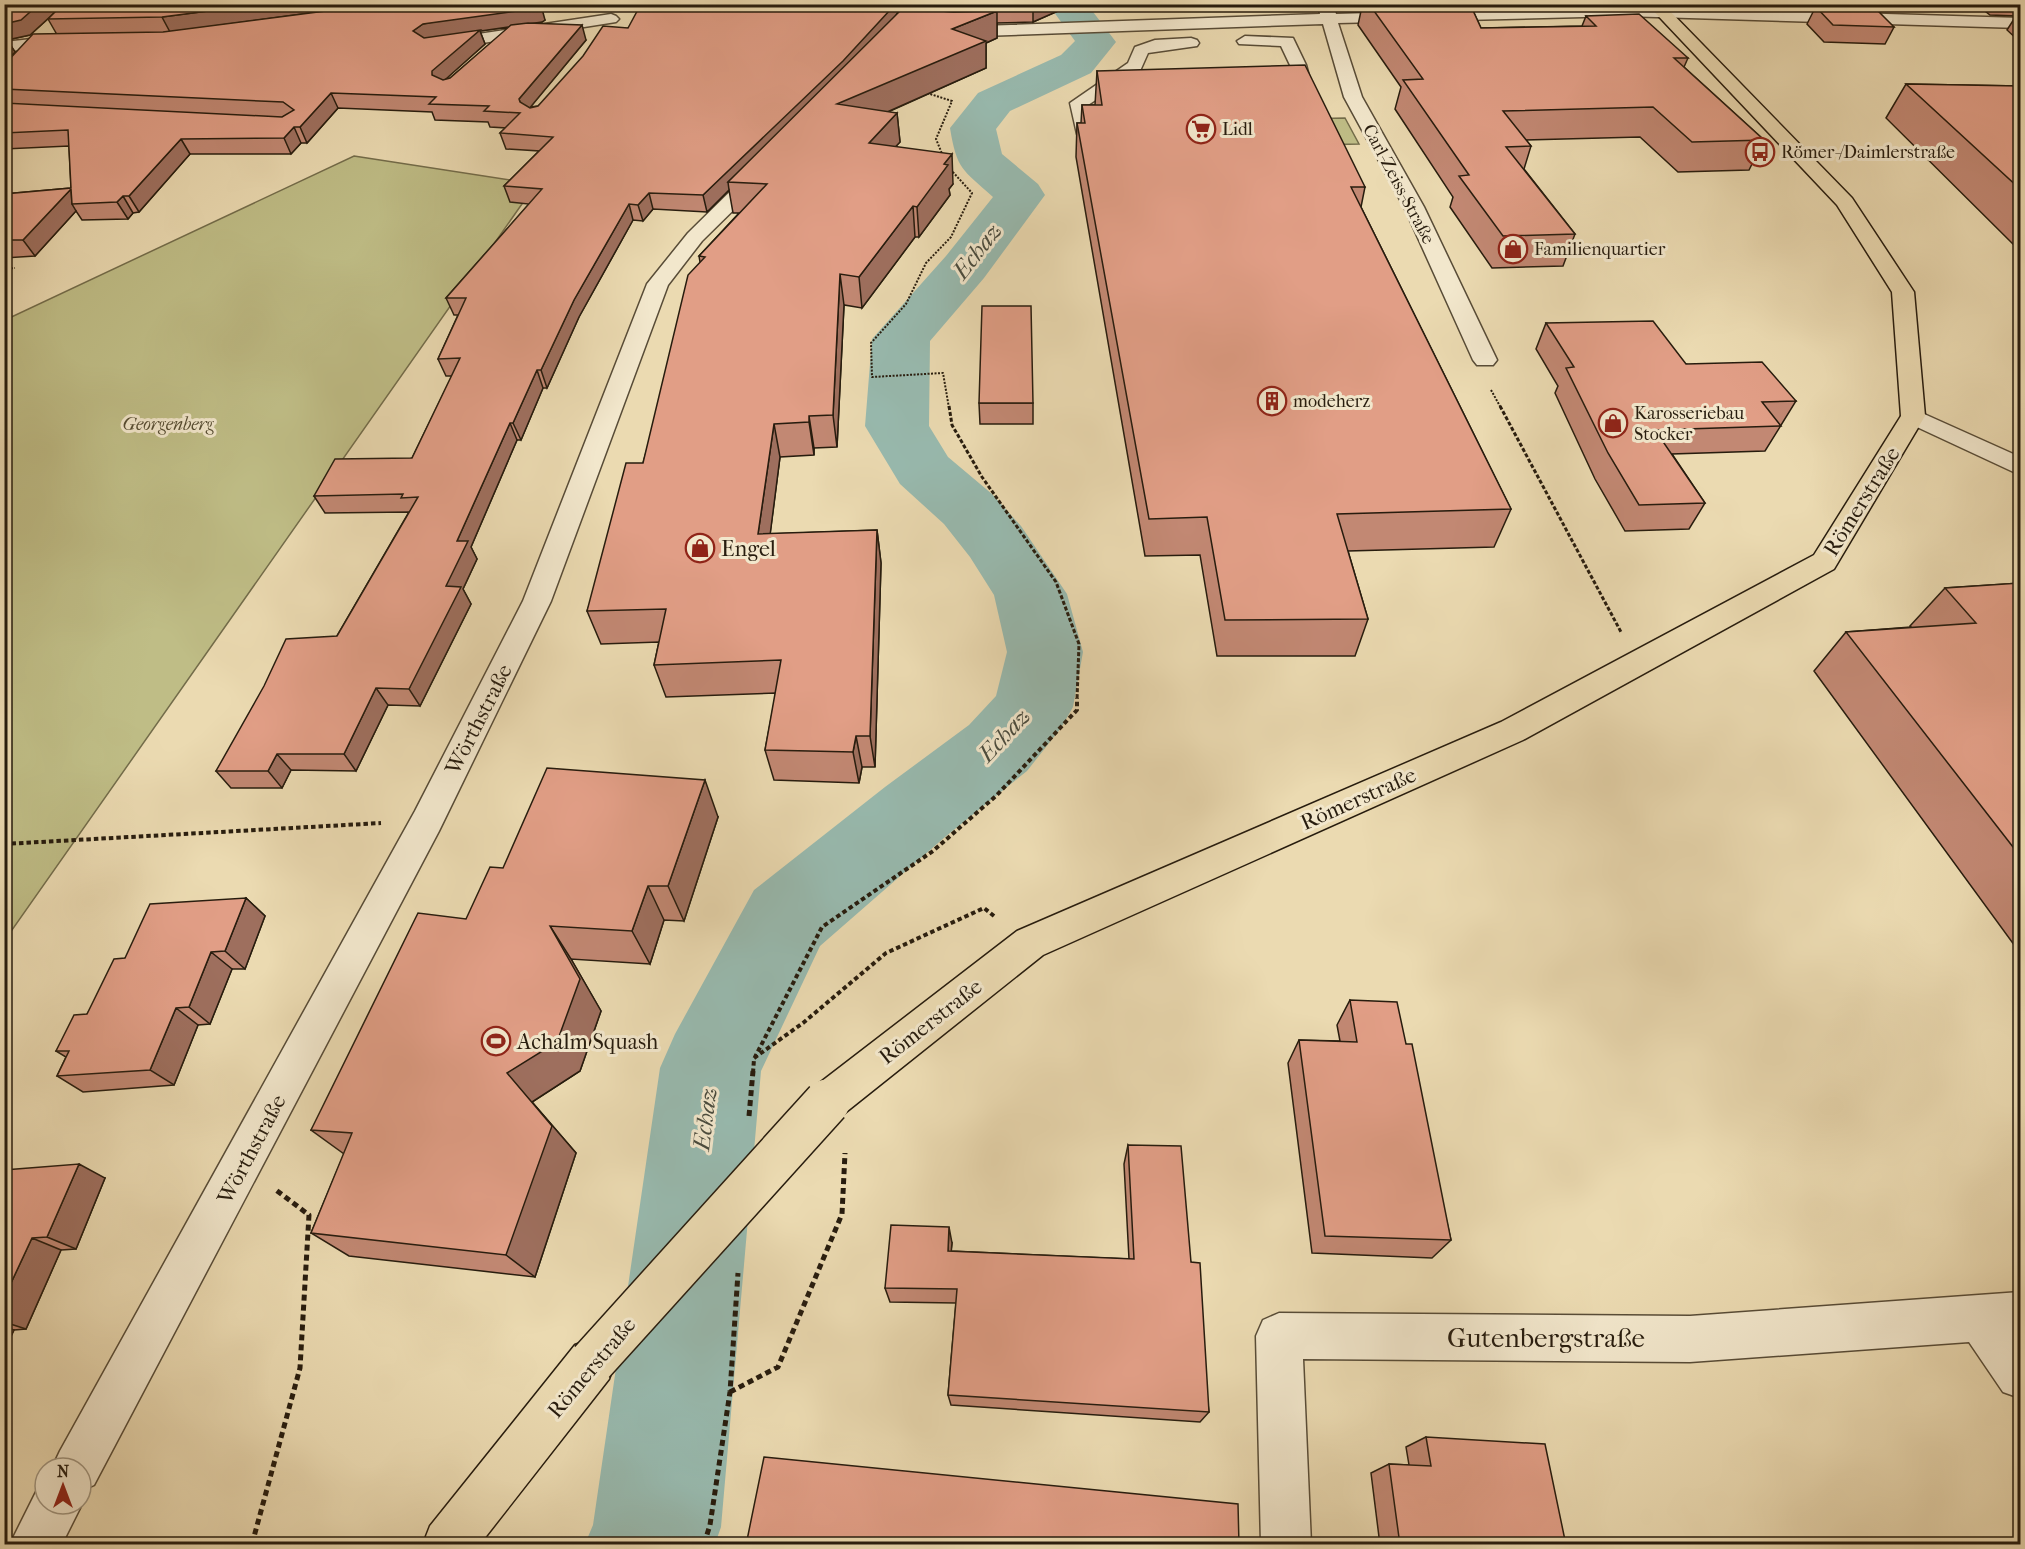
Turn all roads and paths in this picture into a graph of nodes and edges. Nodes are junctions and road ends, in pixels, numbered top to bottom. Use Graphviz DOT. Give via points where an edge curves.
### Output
graph roads {
  1 [pos="627,4"];
  2 [pos="1657,8"];
  3 [pos="1327,11"];
  4 [pos="611,19"];
  5 [pos="916,23"];
  6 [pos="2020,23"];
  7 [pos="52,27"];
  8 [pos="510,34"];
  9 [pos="1211,36"];
  10 [pos="598,38"];
  11 [pos="86,39"];
  12 [pos="36,42"];
  13 [pos="429,46"];
  14 [pos="4,47"];
  15 [pos="484,58"];
  16 [pos="17,64"];
  17 [pos="868,64"];
  18 [pos="1336,85"];
  19 [pos="1104,86"];
  20 [pos="1303,86"];
  21 [pos="1265,91"];
  22 [pos="918,92"];
  23 [pos="1127,93"];
  24 [pos="1083,130"];
  25 [pos="786,147"];
  26 [pos="944,158"];
  27 [pos="949,168"];
  28 [pos="15,268"];
  29 [pos="4,269"];
  30 [pos="1485,360"];
  31 [pos="1913,416"];
  32 [pos="2020,467"];
  33 [pos="1641,661"];
  34 [pos="426,821"];
  35 [pos="4,844"];
  36 [pos="984,908"];
  37 [pos="754,1059"];
  38 [pos="749,1118"];
  39 [pos="845,1148"];
  40 [pos="243,1165"];
  41 [pos="739,1261"];
  42 [pos="2001,1317"];
  43 [pos="2020,1375"];
  44 [pos="730,1392"];
  45 [pos="84,1456"];
  46 [pos="51,1516"];
  47 [pos="35,1545"];
  48 [pos="252,1545"];
  49 [pos="448,1545"];
  50 [pos="704,1545"];
  51 [pos="1286,1545"];
  1 -- 4 [label="street"];
  2 -- 3 [label="street" via="1491,13"];
  2 -- 6 [label="street"];
  2 -- 31 [label="main road" via="1845,202 1903,292"];
  3 -- 9 [label="street"];
  3 -- 18 [label="street, Carl-Zeiss-Straße"];
  4 -- 8 [label="street"];
  4 -- 10 [label="street"];
  5 -- 9 [label="street" via="1047,29 1122,26"];
  5 -- 17 [label="street"];
  7 -- 12 [label="street"];
  8 -- 13 [label="street"];
  8 -- 15 [label="street"];
  9 -- 19 [label="street" via="1147,47 1141,50 1134,67"];
  9 -- 20 [label="street" via="1287,41"];
  11 -- 12 [label="street"];
  12 -- 14 [label="street"];
  12 -- 16 [label="street"];
  18 -- 20 [label="street"];
  18 -- 30 [label="street, Carl-Zeiss-Straße" via="1353,97 1414,207"];
  19 -- 23 [label="street"];
  19 -- 24 [label="street" via="1079,103"];
  20 -- 21 [label="street" via="1304,91"];
  22 -- 26 [label="path" via="952,101 936,138"];
  25 -- 34 [label="street, Wörthstraße" via="696,237 658,284 537,601"];
  27 -- 37 [label="path" via="972,193 951,237 926,263 906,304 871,343 872,377 943,373 952,425 982,477 1056,582 1079,644 1077,710 997,795 933,851 822,927"];
  28 -- 29 [label="path"];
  30 -- 33 [label="path" via="1492,392 1618,628"];
  31 -- 32 [label="street"];
  31 -- 33 [label="main road, Römerstraße" via="1824,562"];
  33 -- 49 [label="main road, Römerstraße, bridge" via="1512,731 1029,943 826,1102 592,1362"];
  34 -- 35 [label="path"];
  34 -- 40 [label="street, Wörthstraße"];
  36 -- 37 [label="path" via="886,953"];
  37 -- 38 [label="path"];
  39 -- 44 [label="path" via="842,1214 778,1367"];
  40 -- 45 [label="street, Wörthstraße"];
  40 -- 48 [label="path" via="309,1215 300,1368"];
  41 -- 44 [label="path"];
  42 -- 43 [label="street"];
  42 -- 51 [label="street, Gutenbergstraße" via="1690,1339 1279,1336"];
  44 -- 50 [label="path" via="711,1525"];
  46 -- 47 [label="street"];
}
